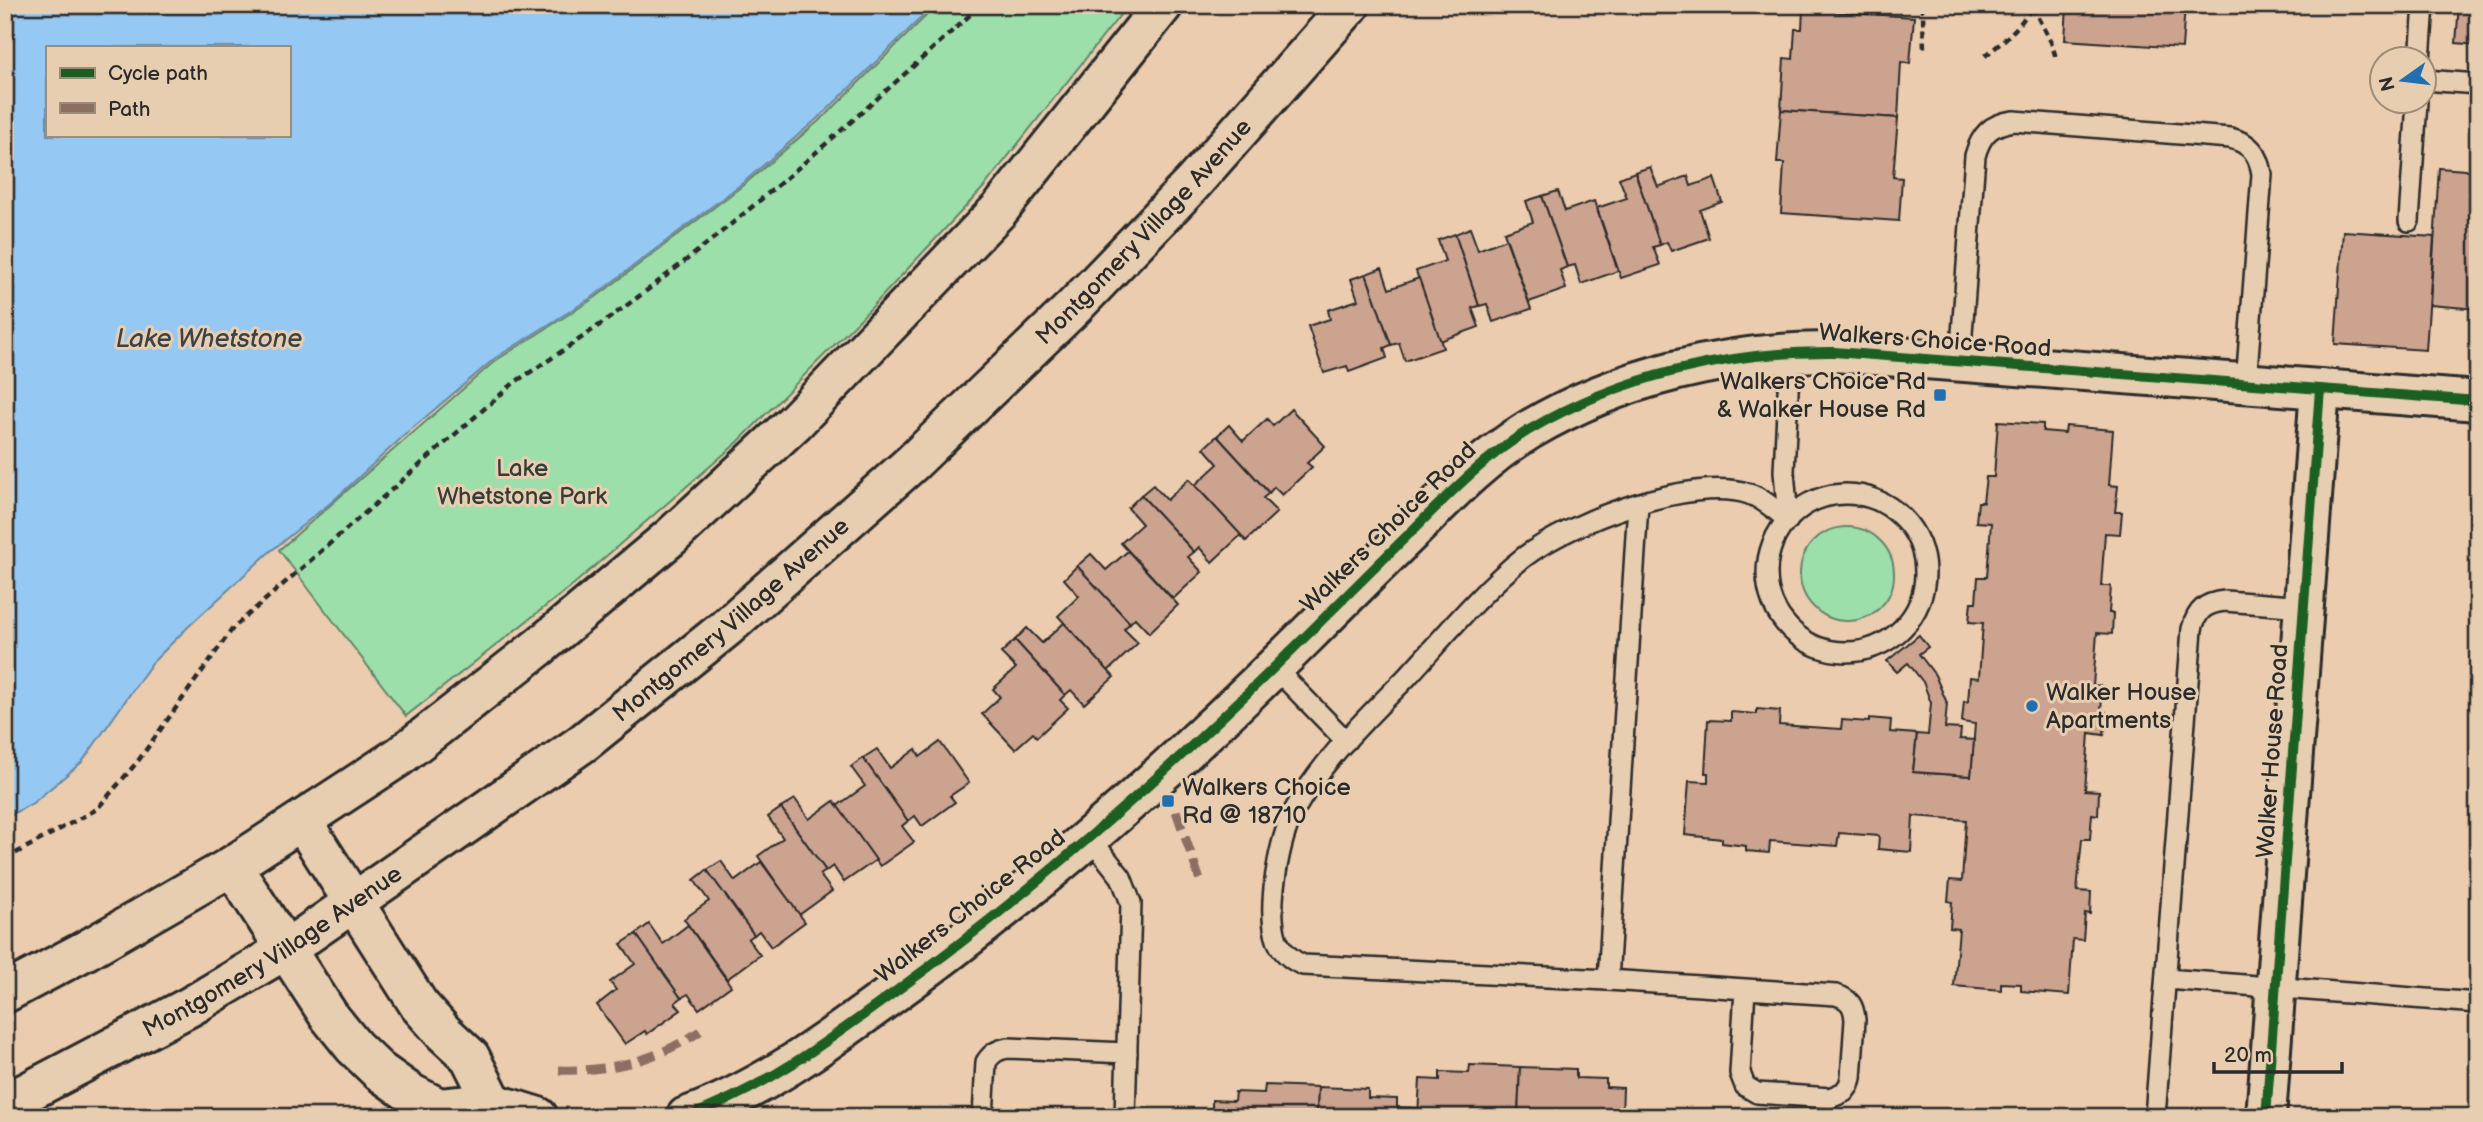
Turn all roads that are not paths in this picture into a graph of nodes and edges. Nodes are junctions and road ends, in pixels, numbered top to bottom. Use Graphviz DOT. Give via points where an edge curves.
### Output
graph roads {
  1 [pos="1163,5"];
  2 [pos="1350,5"];
  3 [pos="2424,5"];
  4 [pos="2421,46"];
  5 [pos="2438,81"];
  6 [pos="2478,84"];
  7 [pos="2416,116"];
  8 [pos="2409,221"];
  9 [pos="1790,352"];
  10 [pos="1960,362"];
  11 [pos="2246,384"];
  12 [pos="2320,389"];
  13 [pos="2478,401"];
  14 [pos="1638,504"];
  15 [pos="1788,520"];
  16 [pos="2304,607"];
  17 [pos="1274,667"];
  18 [pos="1346,741"];
  19 [pos="302,821"];
  20 [pos="1090,838"];
  21 [pos="232,866"];
  22 [pos="354,904"];
  23 [pos="285,950"];
  24 [pos="2166,979"];
  25 [pos="1608,980"];
  26 [pos="2276,987"];
  27 [pos="1745,989"];
  28 [pos="5,993"];
  29 [pos="2478,1003"];
  30 [pos="1127,1053"];
  31 [pos="5,1104"];
  32 [pos="491,1110"];
  33 [pos="538,1117"];
  34 [pos="686,1117"];
  35 [pos="983,1117"];
  36 [pos="1125,1117"];
  37 [pos="2155,1117"];
  38 [pos="2266,1117"];
  1 -- 19 [label="street" via="1000,209 795,422 672,536 539,647 400,756"];
  2 -- 22 [label="street, Montgomery Village Avenue" via="1192,184 1073,308 912,463 726,628 583,743"];
  3 -- 4 [label="lane"];
  5 -- 6 [label="lane"];
  7 -- 8 [label="lane"];
  9 -- 10 [label="street, Walkers Choice Road"];
  9 -- 15 [label="lane" via="1784,459"];
  9 -- 17 [label="street, Walkers Choice Road" via="1693,366 1630,384 1530,430 1469,474"];
  10 -- 11 [label="street, Walkers Choice Road"];
  10 -- 11 [label="lane" via="1975,156 1987,130 2014,121 2231,138 2252,149 2262,174"];
  11 -- 12 [label="street, Walkers Choice Road"];
  12 -- 13 [label="street, Walkers Choice Road"];
  12 -- 16 [label="street, Walker House Road"];
  14 -- 15 [label="lane" via="1703,491 1739,491 1760,499"];
  14 -- 18 [label="lane" via="1576,526 1522,559"];
  14 -- 25 [label="lane"];
  15 -- 15 [label="lane" via="1777,536 1767,571 1780,615 1798,635 1814,645 1849,652 1884,642 1901,629 1923,593 1925,573 1922,552 1901,516 1864,496 1843,494 1813,502"];
  16 -- 24 [label="lane" via="2213,602 2195,617"];
  16 -- 26 [label="street, Walker House Road"];
  17 -- 18 [label="lane"];
  17 -- 20 [label="street, Walkers Choice Road"];
  18 -- 25 [label="lane" via="1294,811 1280,847 1274,924 1289,957 1311,966"];
  19 -- 21 [label="street"];
  19 -- 22 [label="street"];
  20 -- 30 [label="lane" via="1121,877 1132,903"];
  20 -- 34 [label="street, Walkers Choice Road" via="944,957 814,1050 741,1093"];
  21 -- 23 [label="street"];
  21 -- 28 [label="street"];
  22 -- 23 [label="street, Montgomery Village Avenue"];
  22 -- 32 [label="street" via="419,1005 470,1057"];
  23 -- 31 [label="street, Montgomery Village Avenue" via="191,1006"];
  23 -- 32 [label="street" via="329,1016 379,1071 439,1108"];
  24 -- 26 [label="lane"];
  24 -- 37 [label="lane"];
  25 -- 27 [label="lane"];
  26 -- 29 [label="lane"];
  26 -- 38 [label="street, Walker House Road"];
  27 -- 27 [label="lane" via="1836,995 1850,1002 1855,1020 1851,1078 1844,1092 1830,1098 1757,1093 1745,1086 1740,1073"];
  30 -- 35 [label="lane" via="999,1050 986,1062"];
  30 -- 36 [label="lane"];
  32 -- 33 [label="street"];
}
